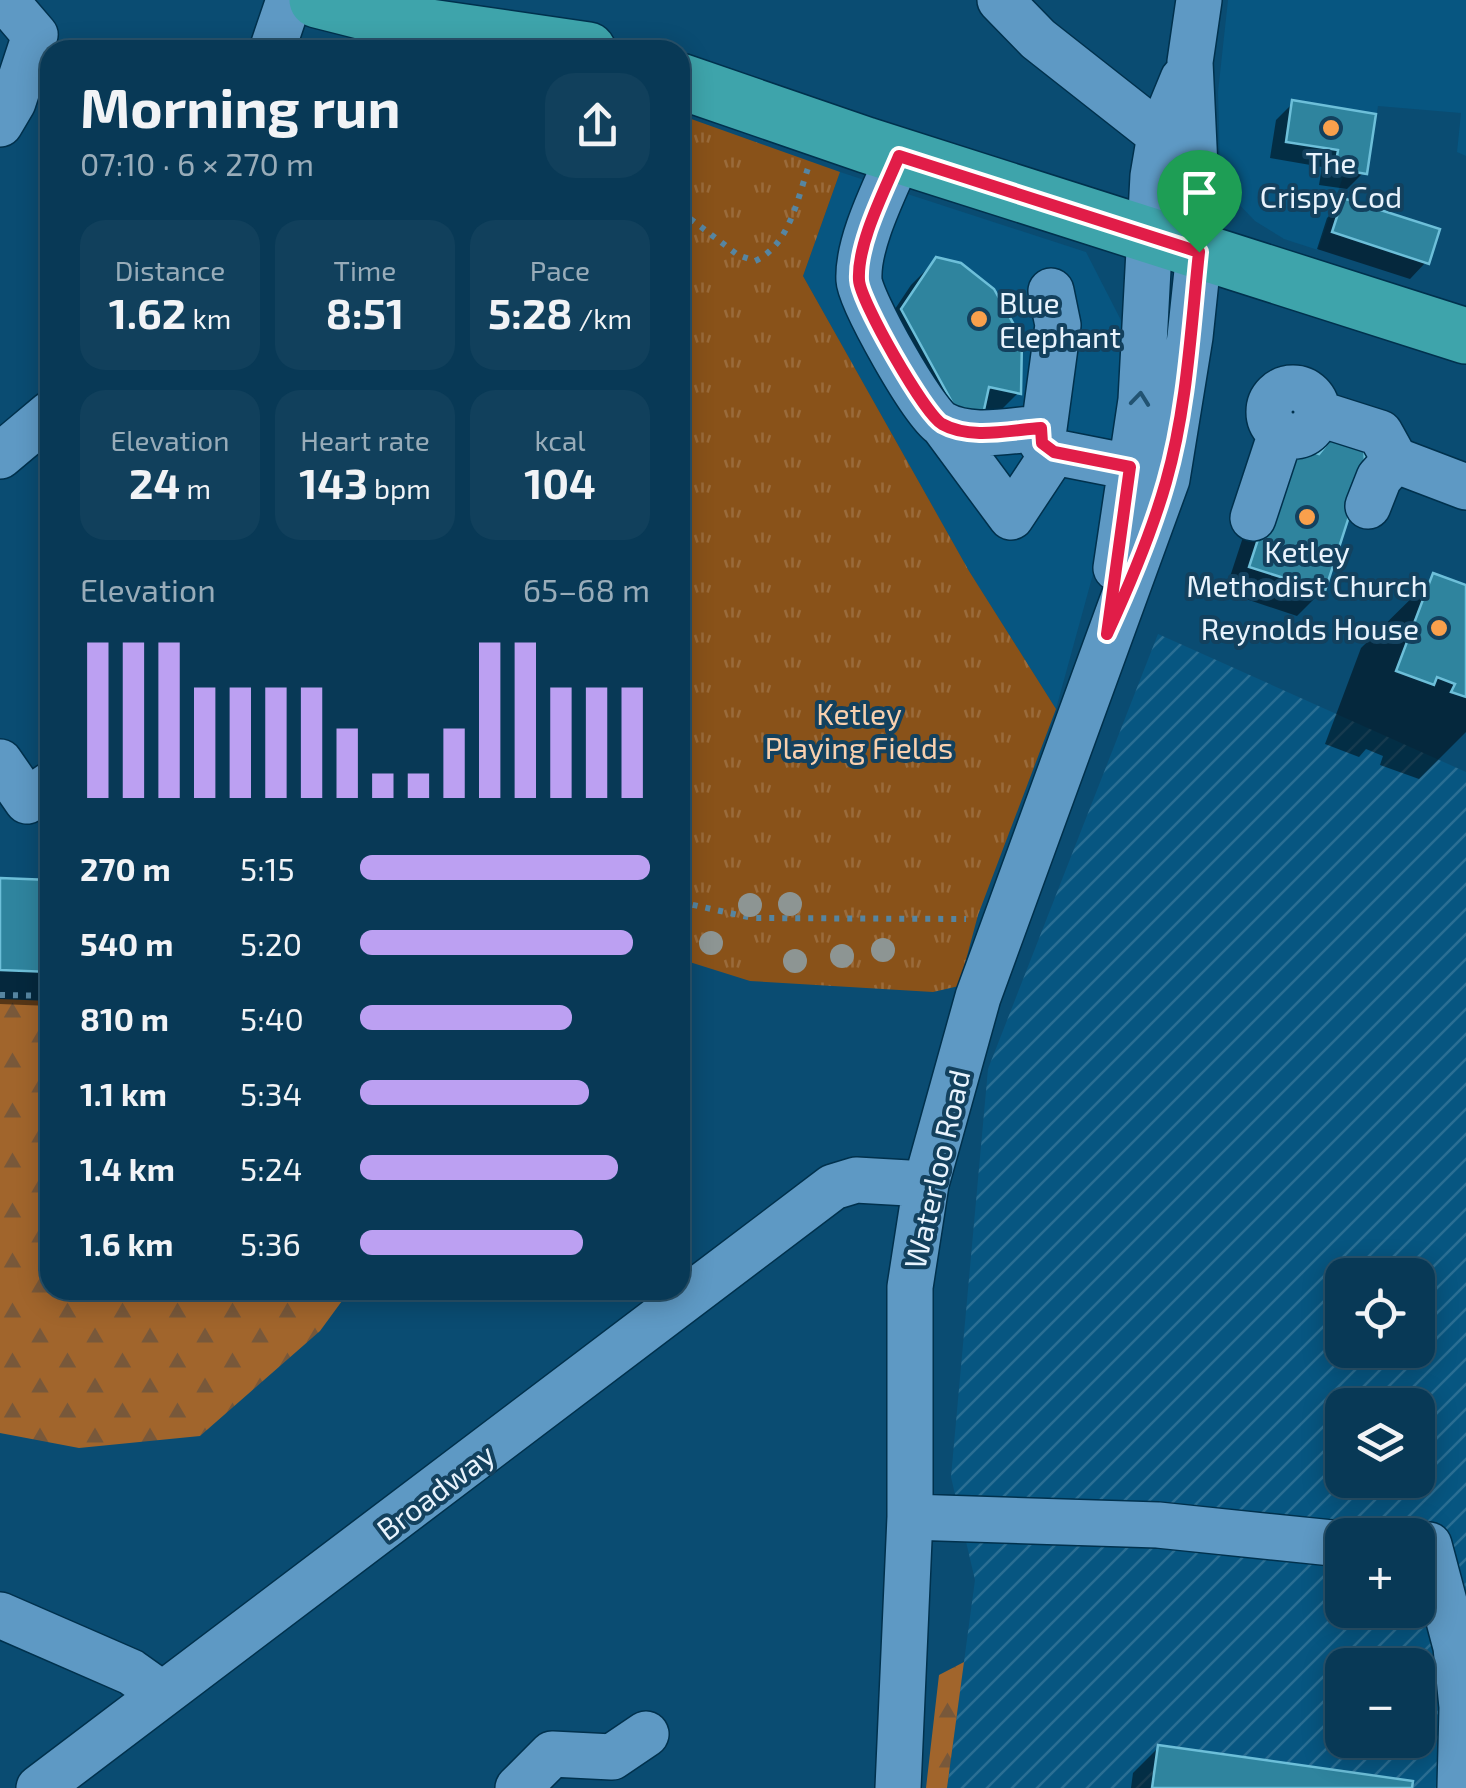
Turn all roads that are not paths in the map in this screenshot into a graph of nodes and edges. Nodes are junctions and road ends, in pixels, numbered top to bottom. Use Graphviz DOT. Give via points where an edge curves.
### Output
graph roads {
  1 [pos="5,0"];
  2 [pos="289,0"];
  3 [pos="317,0"];
  4 [pos="1000,0"];
  5 [pos="1199,0"];
  6 [pos="471,16"];
  7 [pos="275,40"];
  8 [pos="554,40"];
  9 [pos="1190,62"];
  10 [pos="690,84"];
  11 [pos="0,124"];
  12 [pos="1160,135"];
  13 [pos="899,156"];
  14 [pos="1146,236"];
  15 [pos="1199,252"];
  16 [pos="1051,290"];
  17 [pos="1466,336"];
  18 [pos="40,422"];
  19 [pos="943,425"];
  20 [pos="1048,440"];
  21 [pos="0,456"];
  22 [pos="1130,467"];
  23 [pos="1429,474"];
  24 [pos="1368,506"];
  25 [pos="1253,518"];
  26 [pos="1107,634"];
  27 [pos="0,762"];
  28 [pos="40,792"];
  29 [pos="926,1184"];
  30 [pos="693,1272"];
  31 [pos="658,1300"];
  32 [pos="910,1517"];
  33 [pos="1325,1542"];
  34 [pos="1438,1545"];
  35 [pos="0,1616"];
  36 [pos="1461,1649"];
  37 [pos="162,1694"];
  38 [pos="646,1734"];
  39 [pos="38,1788"];
  40 [pos="518,1788"];
  41 [pos="898,1788"];
  42 [pos="1460,1788"];
  1 -- 11 [label="street" via="35,35"];
  2 -- 7 [label="street"];
  3 -- 6 [label="main road" via="361,15"];
  4 -- 12 [label="street" via="1038,39"];
  5 -- 9 [label="street, Waterloo Road"];
  6 -- 8 [label="main road"];
  9 -- 12 [label="street, Waterloo Road"];
  9 -- 15 [label="street, Waterloo Road"];
  10 -- 13 [label="main road"];
  12 -- 14 [label="street, Waterloo Road"];
  13 -- 14 [label="main road"];
  13 -- 19 [label="street" via="871,224 858,281 924,408"];
  14 -- 15 [label="main road"];
  22 -- 14 [label="street, Waterloo Road, one-way" via="1141,400"];
  15 -- 17 [label="main road"];
  15 -- 26 [label="street, Waterloo Road" via="1167,479 1142,558"];
  16 -- 20 [label="street" via="1058,325"];
  18 -- 21 [label="street"];
  19 -- 20 [label="street"];
  19 -- 20 [label="street" via="1011,517"];
  20 -- 22 [label="street"];
  22 -- 26 [label="street, Waterloo Road"];
  23 -- 24 [label="street" via="1379,478"];
  23 -- 25 [label="street" via="1380,433 1299,423"];
  26 -- 29 [label="street, Waterloo Road" via="978,997"];
  27 -- 28 [label="street" via="27,800"];
  29 -- 30 [label="street, Broadway" via="856,1180 834,1187"];
  29 -- 32 [label="street, Waterloo Road" via="910,1286"];
  31 -- 37 [label="street, Broadway"];
  32 -- 33 [label="street" via="1158,1525"];
  32 -- 41 [label="street, Waterloo Road"];
  34 -- 36 [label="street"];
  35 -- 37 [label="street" via="131,1672"];
  36 -- 42 [label="street"];
  37 -- 39 [label="street, Broadway"];
  38 -- 40 [label="street" via="612,1757 552,1754"];
}
